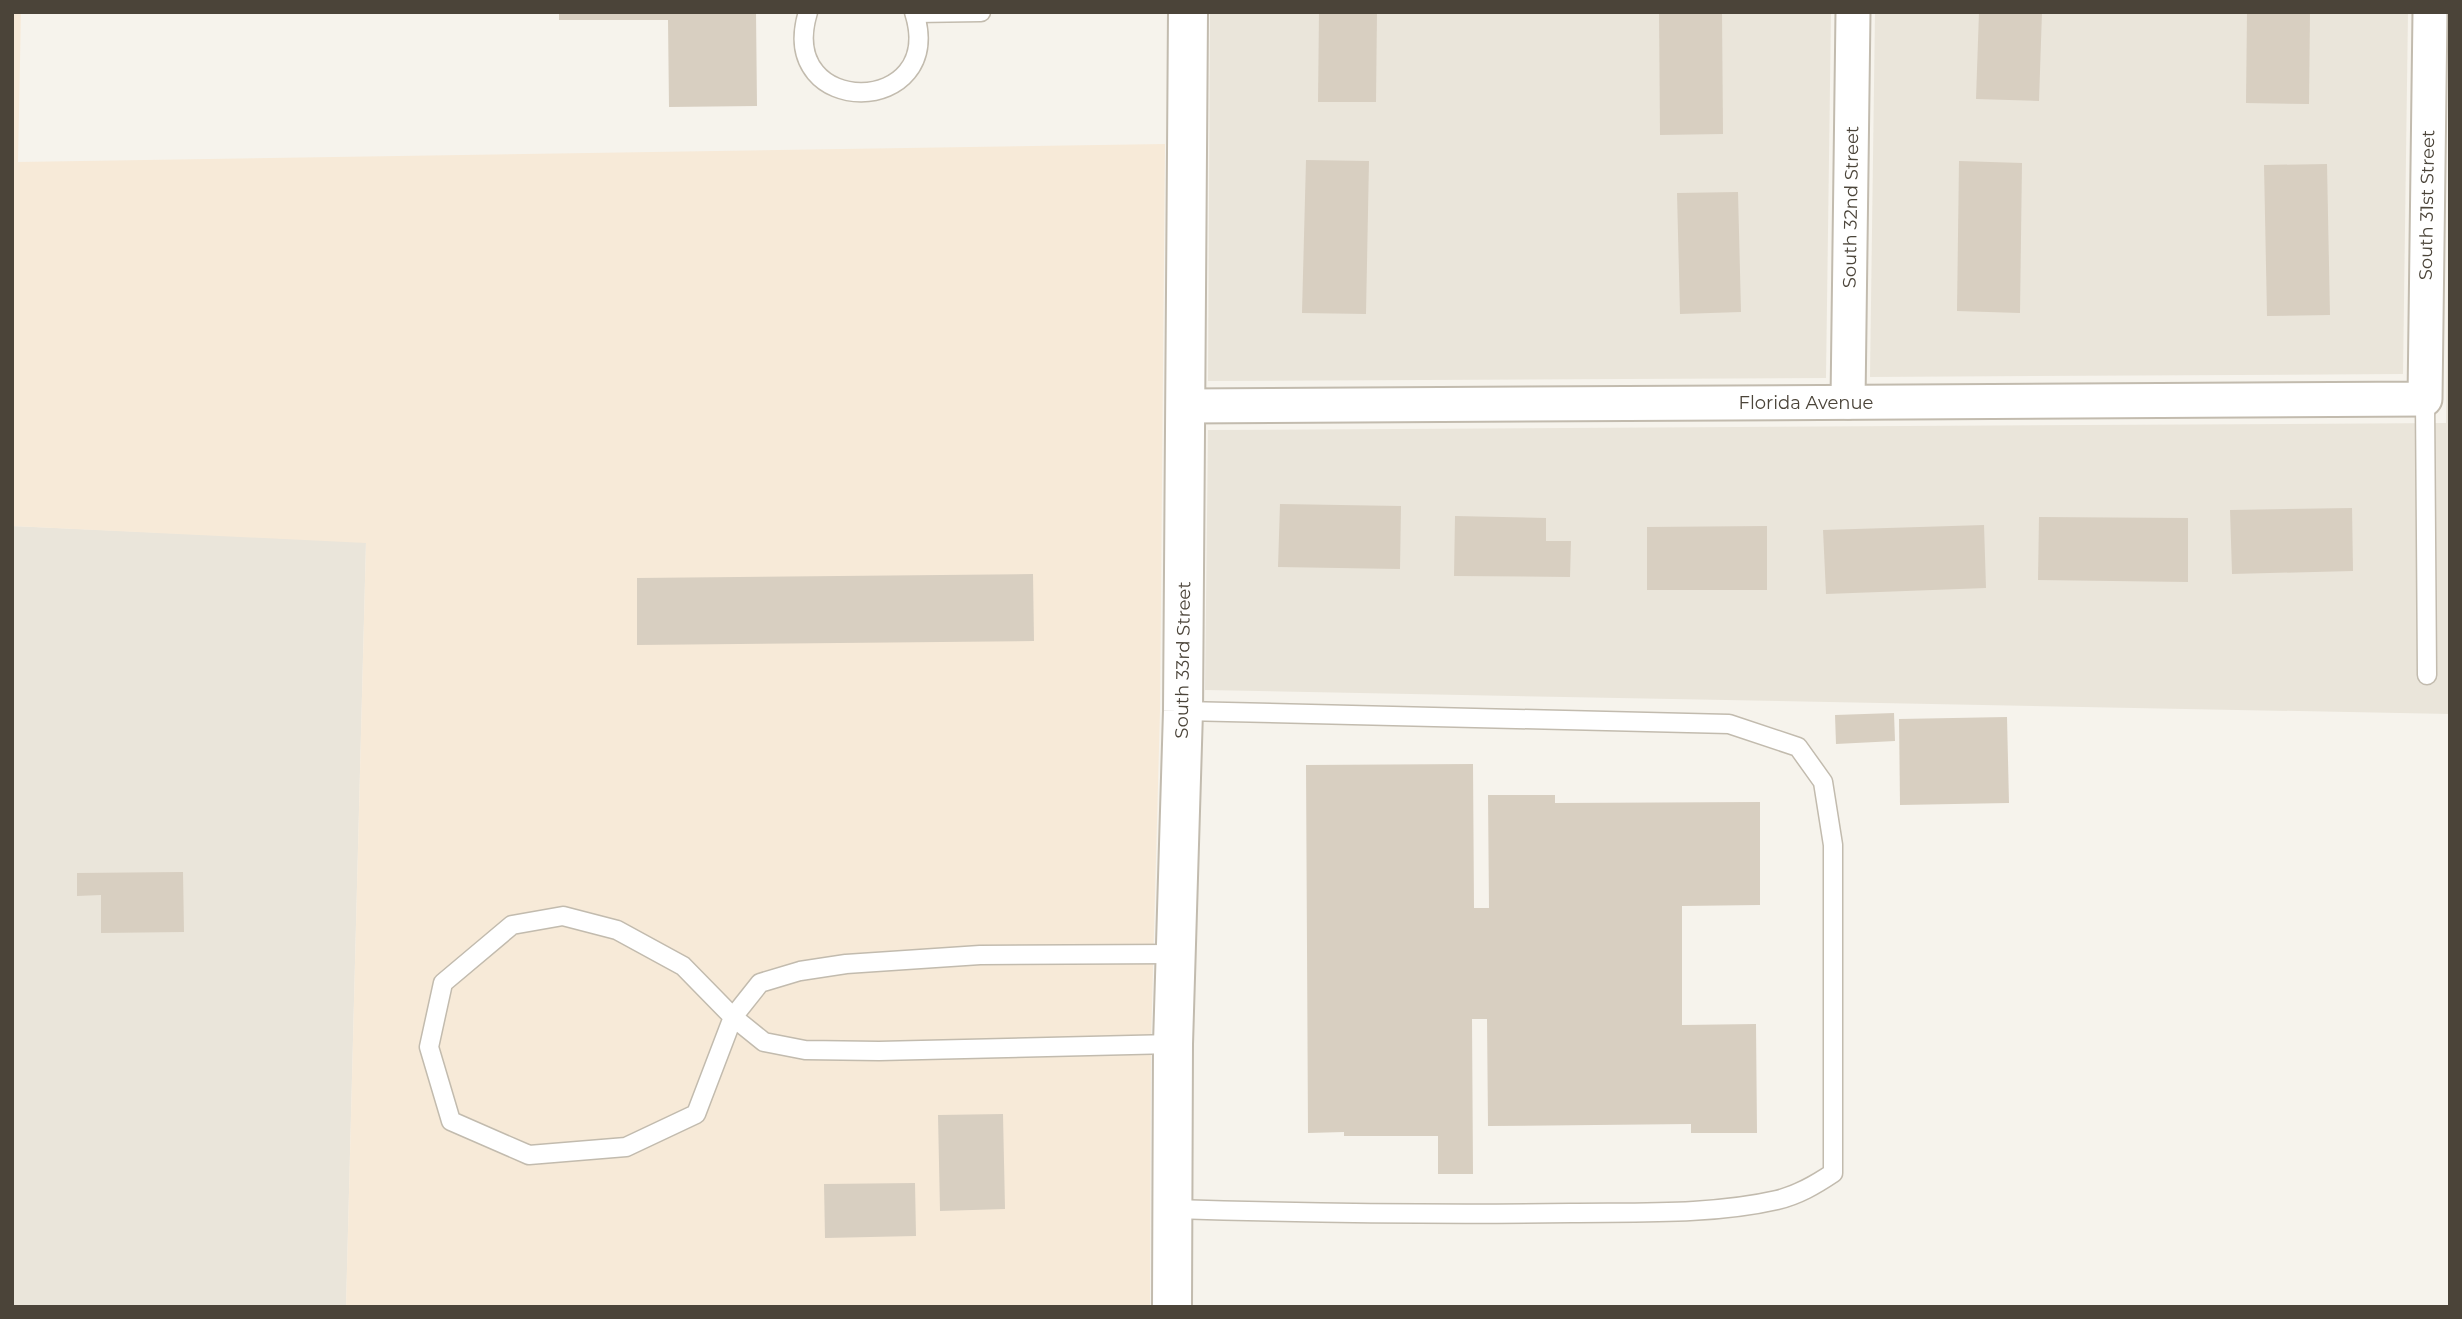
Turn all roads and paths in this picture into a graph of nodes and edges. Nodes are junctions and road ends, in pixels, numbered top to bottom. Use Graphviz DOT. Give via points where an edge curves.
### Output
graph roads {
  1 [pos="808,12"];
  2 [pos="981,12"];
  3 [pos="1188,12"];
  4 [pos="1853,12"];
  5 [pos="2430,12"];
  6 [pos="915,13"];
  7 [pos="2425,399"];
  8 [pos="1848,402"];
  9 [pos="1186,407"];
  10 [pos="2427,675"];
  11 [pos="1183,711"];
  12 [pos="1176,954"];
  13 [pos="733,1017"];
  14 [pos="1173,1044"];
  15 [pos="1174,1209"];
  16 [pos="1172,1307"];
  1 -- 6 [label="lane" via="803,36 807,58 820,77 838,90 861,94 884,90 902,77 915,58 919,35"];
  2 -- 6 [label="lane"];
  3 -- 9 [label="street, South 33rd Street"];
  4 -- 8 [label="street, South 32nd Street"];
  5 -- 7 [label="street, South 31st Street"];
  7 -- 8 [label="street, Florida Avenue"];
  7 -- 10 [label="lane"];
  8 -- 9 [label="street, Florida Avenue"];
  9 -- 11 [label="street, South 33rd Street"];
  11 -- 12 [label="street, South 33rd Street"];
  11 -- 15 [label="lane" via="1730,724 1798,747 1823,782 1833,845 1833,1173 1797,1194 1725,1209 1512,1214"];
  12 -- 13 [label="lane" via="980,955 846,964 760,983"];
  12 -- 14 [label="street, South 33rd Street"];
  13 -- 13 [label="lane" via="682,966 617,930 562,916 512,925 443,983 429,1047 451,1121 529,1155 626,1147 696,1114"];
  13 -- 14 [label="lane" via="764,1042 805,1049"];
  14 -- 15 [label="street, South 33rd Street"];
  15 -- 16 [label="street, South 33rd Street"];
}
